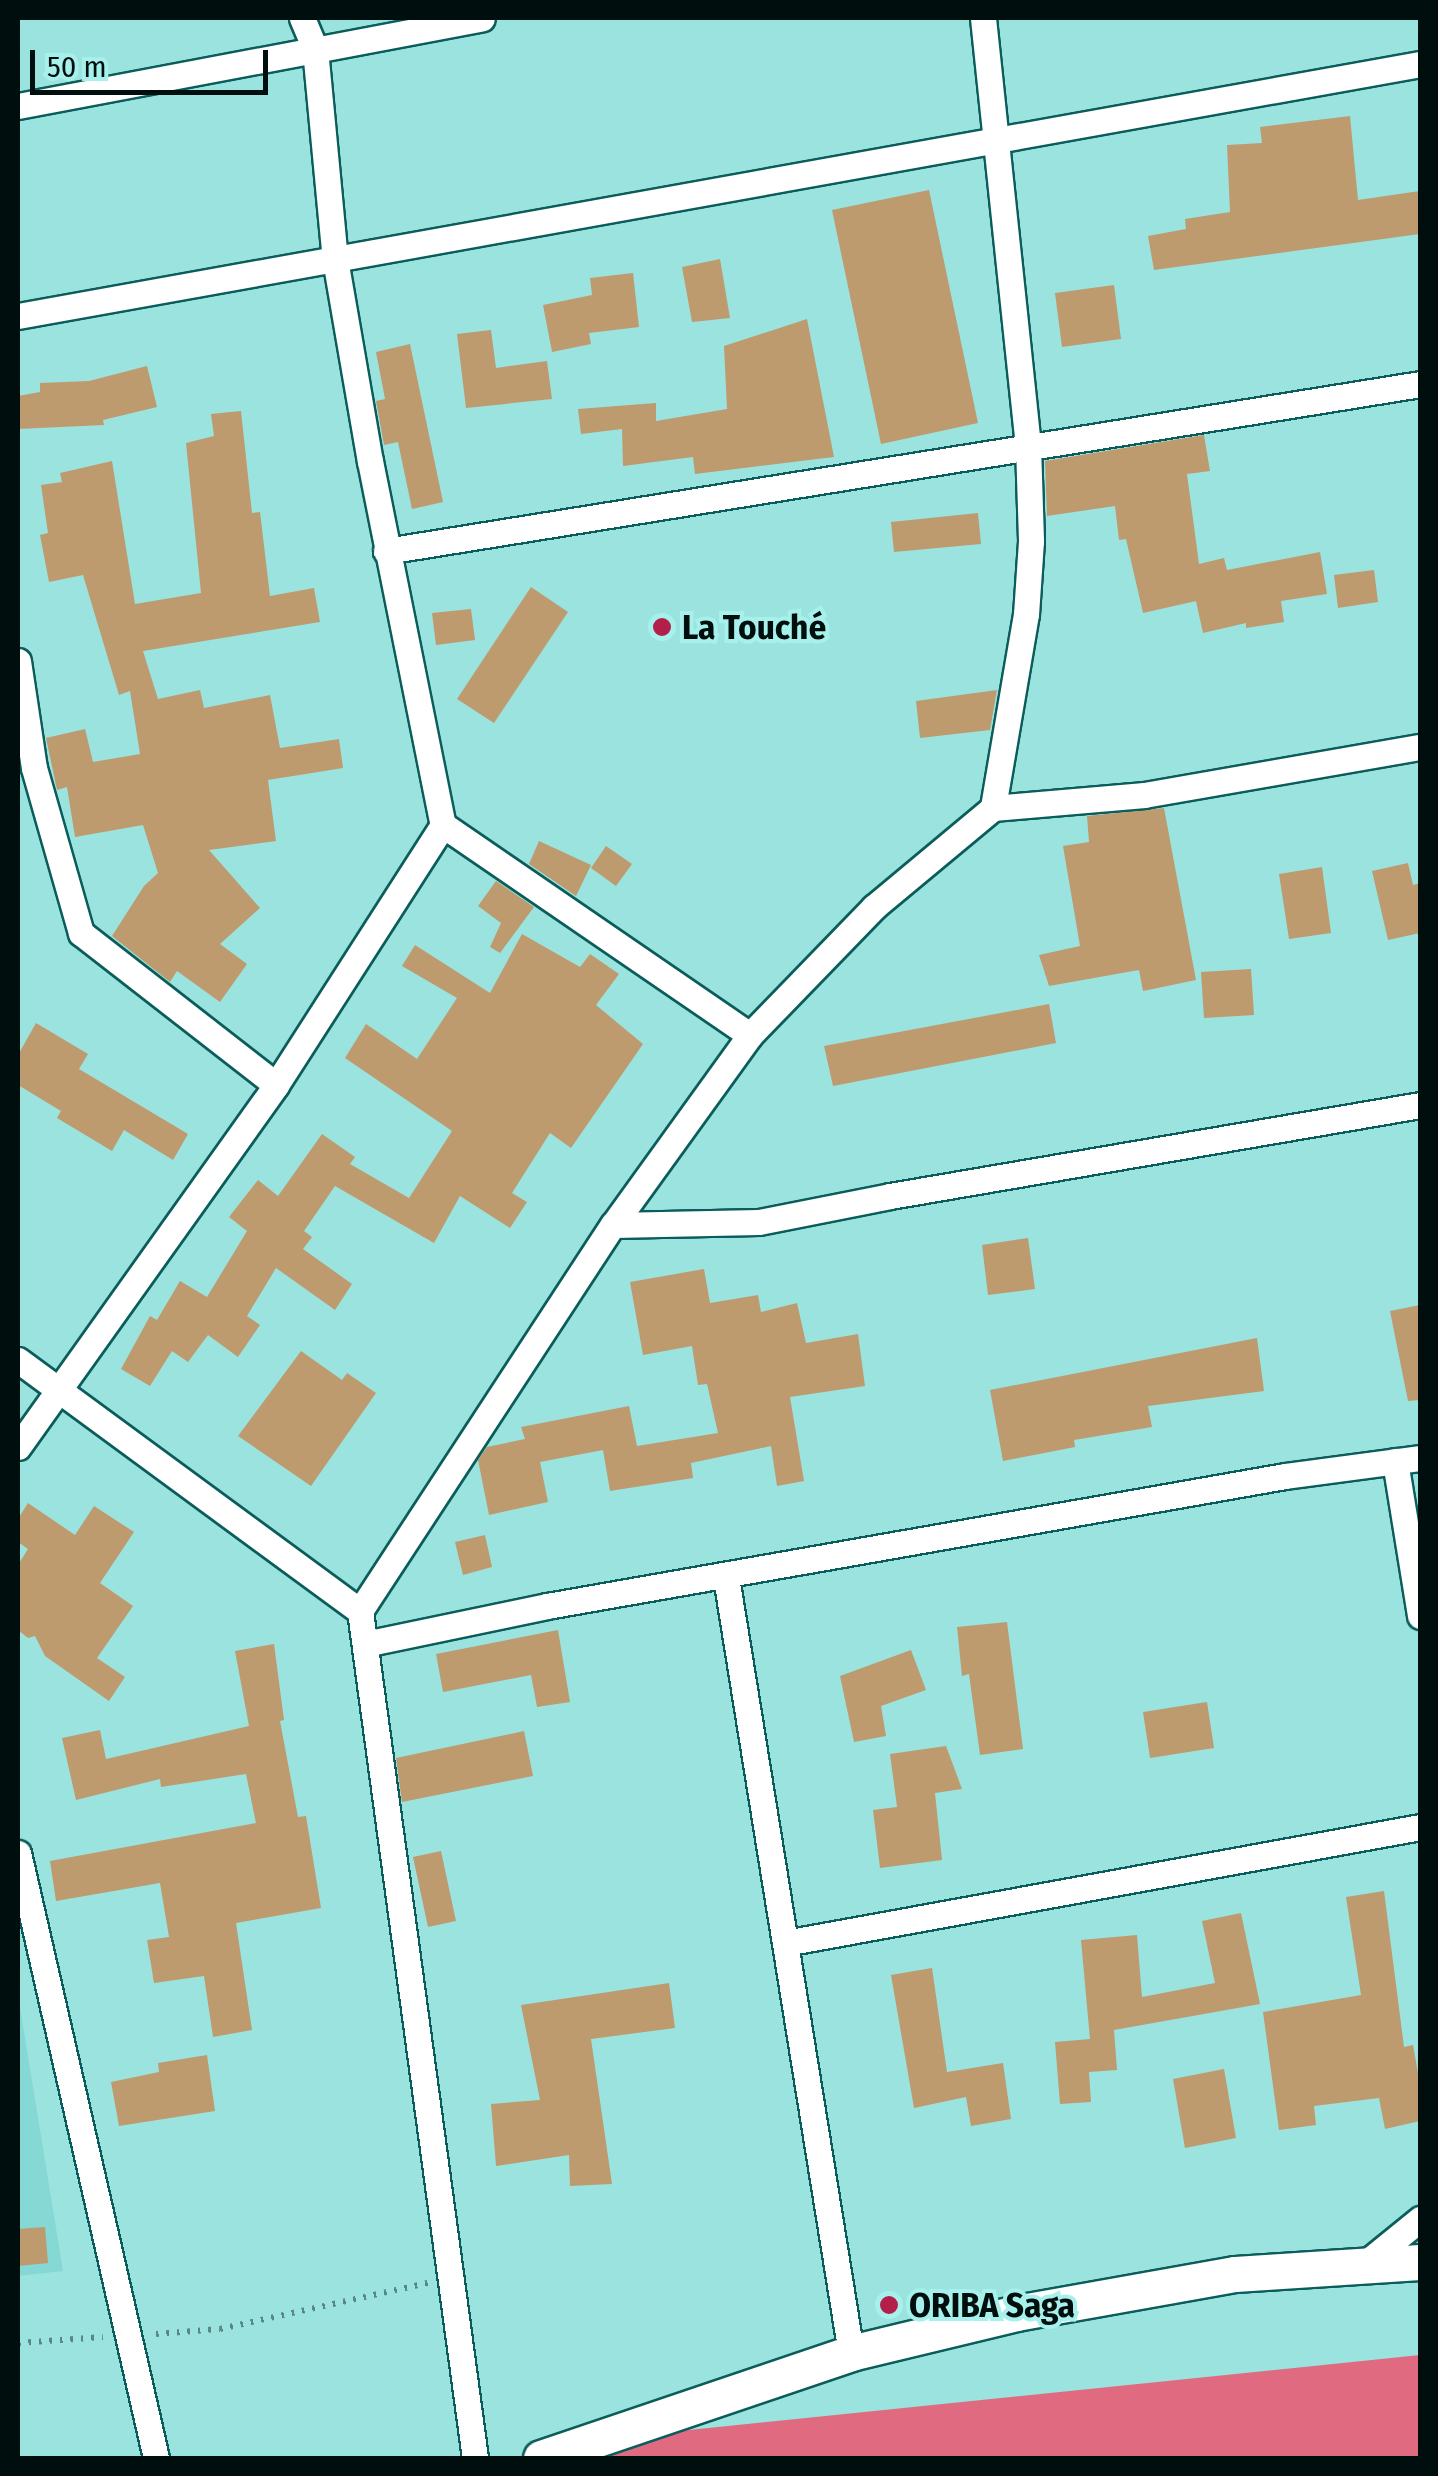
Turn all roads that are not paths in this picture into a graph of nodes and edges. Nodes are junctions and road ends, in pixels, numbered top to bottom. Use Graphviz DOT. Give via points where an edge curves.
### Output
graph roads {
  1 [pos="302,18"];
  2 [pos="482,18"];
  3 [pos="983,18"];
  4 [pos="315,49"];
  5 [pos="1420,64"];
  6 [pos="18,106"];
  7 [pos="996,140"];
  8 [pos="335,259"];
  9 [pos="18,316"];
  10 [pos="1420,384"];
  11 [pos="1028,445"];
  12 [pos="386,552"];
  13 [pos="18,661"];
  14 [pos="1420,747"];
  15 [pos="993,808"];
  16 [pos="442,825"];
  17 [pos="750,1035"];
  18 [pos="276,1085"];
  19 [pos="1420,1105"];
  20 [pos="613,1225"];
  21 [pos="18,1360"];
  22 [pos="57,1390"];
  23 [pos="18,1447"];
  24 [pos="1408,1459"];
  25 [pos="726,1576"];
  26 [pos="360,1610"];
  27 [pos="1420,1616"];
  28 [pos="365,1644"];
  29 [pos="1420,1826"];
  30 [pos="18,1853"];
  31 [pos="785,1943"];
  32 [pos="1420,2219"];
  33 [pos="1420,2262"];
  34 [pos="1362,2266"];
  35 [pos="851,2353"];
  36 [pos="156,2458"];
  37 [pos="475,2458"];
  38 [pos="542,2458"];
  1 -- 4 [label="street"];
  2 -- 4 [label="street"];
  3 -- 7 [label="street"];
  4 -- 6 [label="street"];
  4 -- 8 [label="street"];
  5 -- 7 [label="street"];
  7 -- 8 [label="street"];
  7 -- 11 [label="street"];
  8 -- 9 [label="street"];
  8 -- 12 [label="street"];
  10 -- 11 [label="street"];
  11 -- 12 [label="street"];
  11 -- 15 [label="street" via="1029,577"];
  12 -- 16 [label="street"];
  13 -- 18 [label="street" via="34,768 81,933"];
  14 -- 15 [label="street" via="1144,795"];
  15 -- 17 [label="street" via="874,907"];
  16 -- 17 [label="street"];
  16 -- 18 [label="street"];
  17 -- 20 [label="street"];
  18 -- 22 [label="street"];
  19 -- 20 [label="street" via="759,1222"];
  20 -- 26 [label="street"];
  21 -- 22 [label="street"];
  22 -- 23 [label="street"];
  22 -- 26 [label="street"];
  24 -- 25 [label="street"];
  24 -- 27 [label="street"];
  25 -- 28 [label="street"];
  25 -- 31 [label="street"];
  26 -- 28 [label="street"];
  28 -- 37 [label="street"];
  29 -- 31 [label="street"];
  30 -- 36 [label="street"];
  31 -- 35 [label="street"];
  32 -- 34 [label="street"];
  33 -- 34 [label="main road"];
  34 -- 35 [label="main road" via="1171,2284"];
  35 -- 38 [label="main road"];
}
